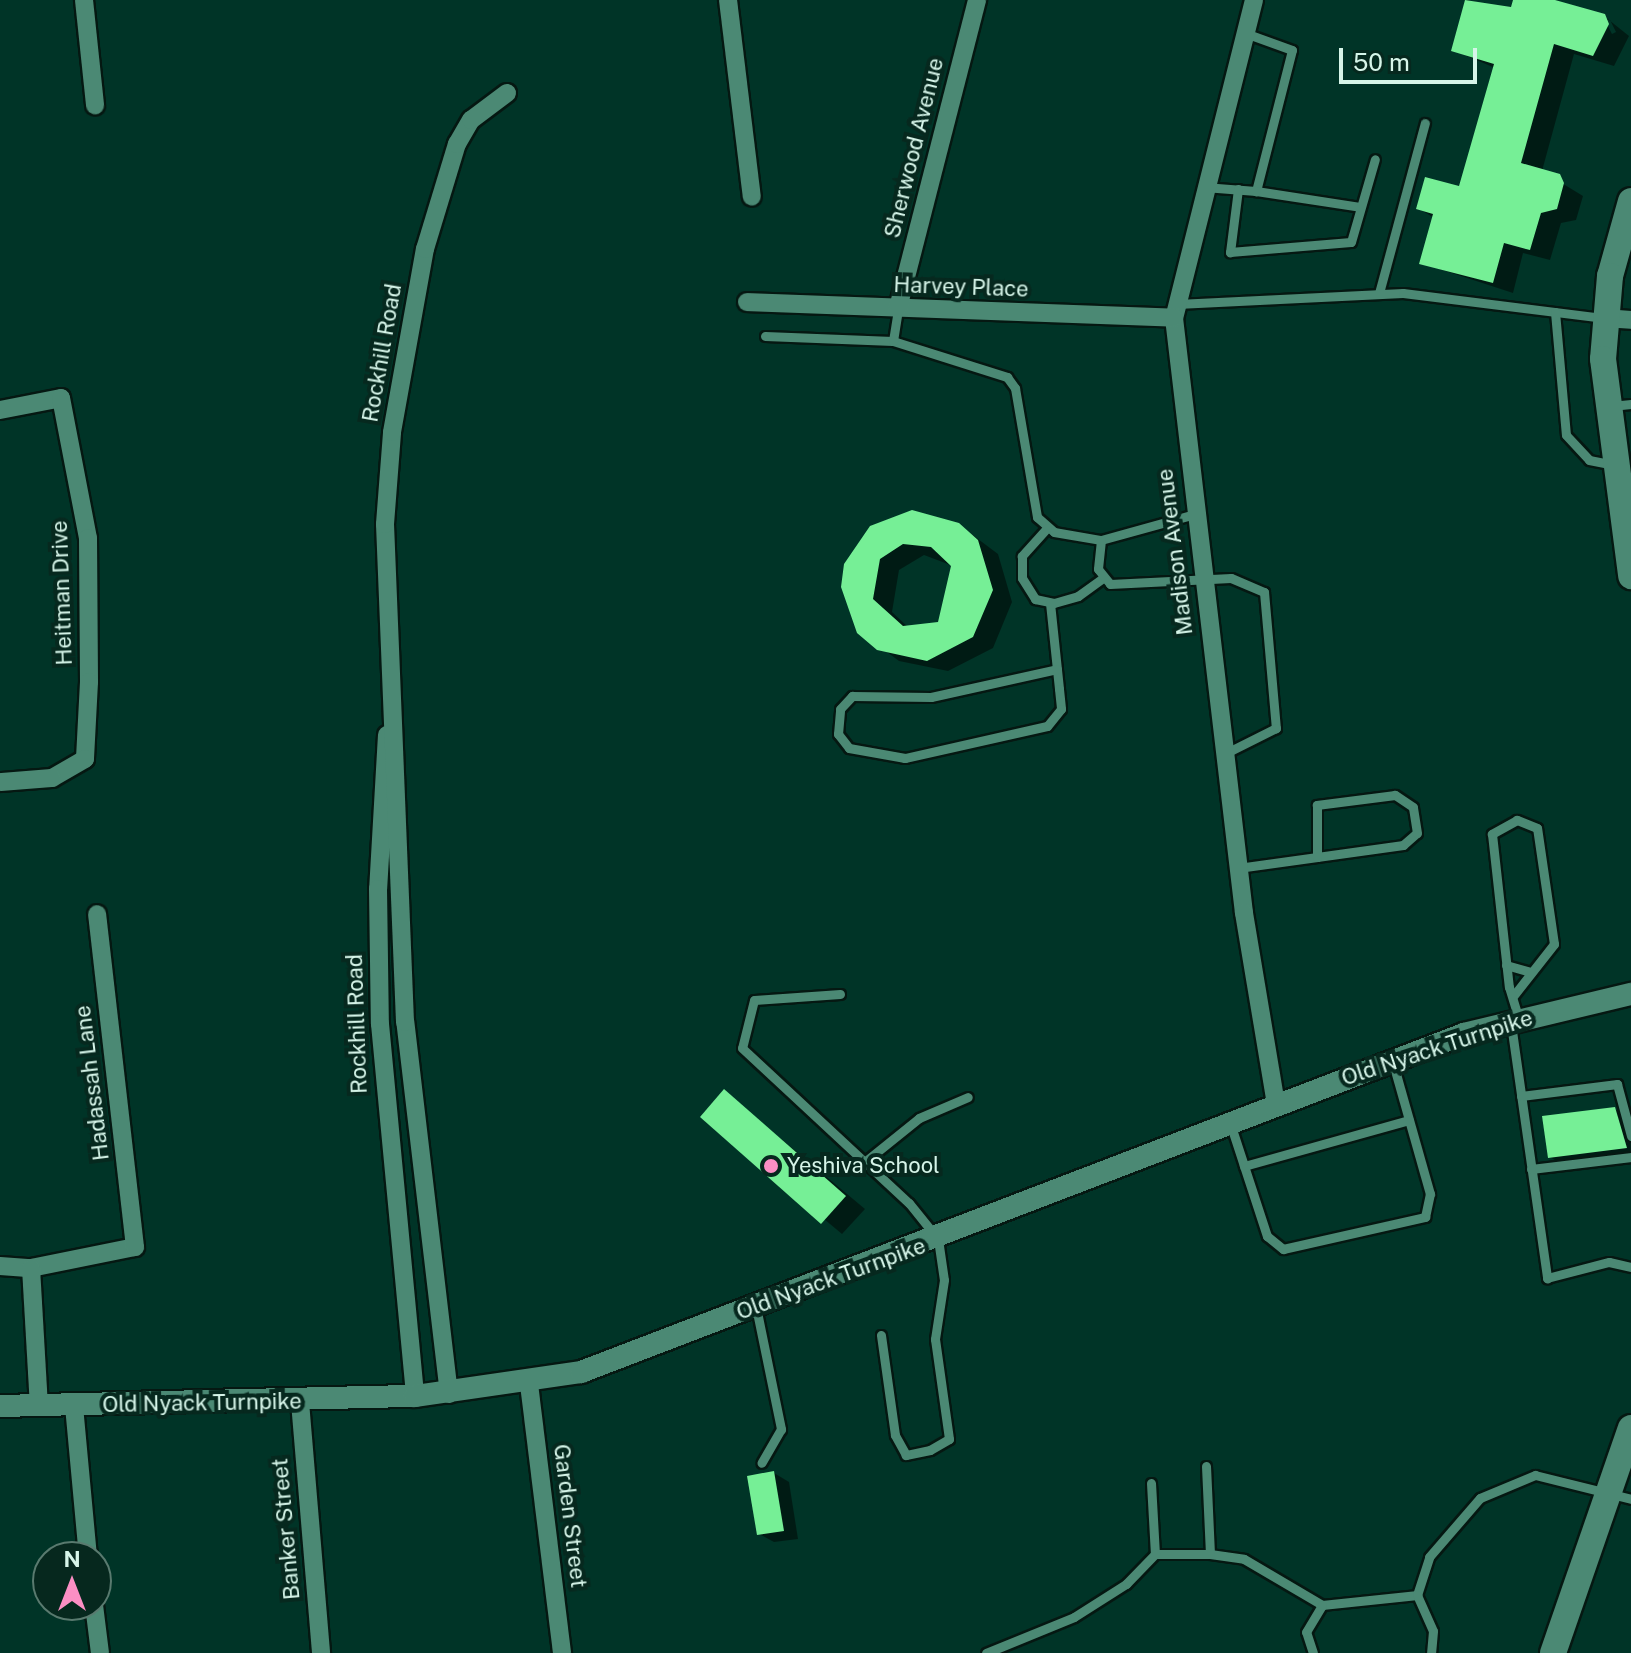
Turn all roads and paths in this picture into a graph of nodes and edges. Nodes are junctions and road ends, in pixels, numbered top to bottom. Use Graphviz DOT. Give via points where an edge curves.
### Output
graph roads {
  1 [pos="84,0"];
  2 [pos="728,0"];
  3 [pos="977,0"];
  4 [pos="1254,0"];
  5 [pos="1245,33"];
  6 [pos="507,93"];
  7 [pos="95,105"];
  8 [pos="1425,123"];
  9 [pos="1375,159"];
  10 [pos="1204,187"];
  11 [pos="1238,189"];
  12 [pos="1256,191"];
  13 [pos="752,197"];
  14 [pos="1631,201"];
  15 [pos="1360,207"];
  16 [pos="1379,293"];
  17 [pos="747,302"];
  18 [pos="898,308"];
  19 [pos="1175,311"];
  20 [pos="1555,312"];
  21 [pos="1604,318"];
  22 [pos="1631,320"];
  23 [pos="765,336"];
  24 [pos="893,341"];
  25 [pos="1619,405"];
  26 [pos="0,410"];
  27 [pos="1616,465"];
  28 [pos="1195,514"];
  29 [pos="1047,528"];
  30 [pos="1628,532"];
  31 [pos="1101,540"];
  32 [pos="1631,576"];
  33 [pos="1106,581"];
  34 [pos="1203,581"];
  35 [pos="1050,603"];
  36 [pos="394,649"];
  37 [pos="1057,669"];
  38 [pos="1224,754"];
  39 [pos="0,782"];
  40 [pos="1317,857"];
  41 [pos="1238,868"];
  42 [pos="97,914"];
  43 [pos="1506,965"];
  44 [pos="1531,972"];
  45 [pos="840,994"];
  46 [pos="1631,994"];
  47 [pos="1514,995"];
  48 [pos="1515,1020"];
  49 [pos="1392,1061"];
  50 [pos="1521,1096"];
  51 [pos="968,1097"];
  52 [pos="1276,1104"];
  53 [pos="1409,1120"];
  54 [pos="1230,1122"];
  55 [pos="1631,1136"];
  56 [pos="1631,1157"];
  57 [pos="862,1164"];
  58 [pos="1244,1166"];
  59 [pos="1531,1169"];
  60 [pos="938,1239"];
  61 [pos="0,1266"];
  62 [pos="1631,1267"];
  63 [pos="31,1268"];
  64 [pos="756,1307"];
  65 [pos="881,1335"];
  66 [pos="529,1384"];
  67 [pos="449,1394"];
  68 [pos="415,1396"];
  69 [pos="300,1402"];
  70 [pos="0,1406"];
  71 [pos="39,1406"];
  72 [pos="74,1406"];
  73 [pos="1629,1444"];
  74 [pos="761,1463"];
  75 [pos="1206,1466"];
  76 [pos="1151,1483"];
  77 [pos="1622,1496"];
  78 [pos="87,1541"];
  79 [pos="1155,1554"];
  80 [pos="1210,1554"];
  81 [pos="1417,1595"];
  82 [pos="1322,1605"];
  83 [pos="96,1621"];
  84 [pos="100,1653"];
  85 [pos="321,1653"];
  86 [pos="562,1653"];
  87 [pos="986,1653"];
  88 [pos="1313,1653"];
  89 [pos="1431,1653"];
  90 [pos="1553,1653"];
  1 -- 7 [label="street"];
  2 -- 13 [label="street"];
  3 -- 18 [label="street, Sherwood Avenue"];
  4 -- 5 [label="street, Madison Avenue"];
  5 -- 10 [label="street, Madison Avenue"];
  5 -- 12 [label="lane" via="1292,50"];
  6 -- 36 [label="street, Rockhill Road" via="471,120 457,144 405,339 385,524"];
  8 -- 16 [label="lane"];
  9 -- 15 [label="lane"];
  10 -- 11 [label="lane"];
  10 -- 19 [label="street, Madison Avenue"];
  11 -- 12 [label="lane"];
  11 -- 15 [label="lane" via="1230,252 1351,242"];
  12 -- 15 [label="lane"];
  14 -- 21 [label="main road"];
  16 -- 19 [label="lane"];
  16 -- 20 [label="lane"];
  17 -- 18 [label="street, Harvey Place"];
  18 -- 19 [label="street, Harvey Place"];
  18 -- 24 [label="lane"];
  19 -- 28 [label="street, Madison Avenue"];
  20 -- 21 [label="lane"];
  20 -- 27 [label="lane" via="1566,435 1589,460"];
  21 -- 22 [label="street"];
  21 -- 25 [label="main road"];
  23 -- 24 [label="lane"];
  24 -- 29 [label="lane" via="1007,377 1015,388 1037,517"];
  25 -- 27 [label="main road"];
  26 -- 39 [label="street, Heitman Drive" via="61,398 88,538 89,682 85,759 52,778"];
  27 -- 30 [label="main road"];
  28 -- 31 [label="lane"];
  28 -- 34 [label="street, Madison Avenue"];
  29 -- 31 [label="lane"];
  29 -- 35 [label="lane" via="1022,556 1022,578 1035,599"];
  30 -- 32 [label="main road"];
  31 -- 33 [label="lane" via="1095,555"];
  33 -- 34 [label="lane"];
  33 -- 35 [label="lane"];
  34 -- 38 [label="street, Madison Avenue"];
  34 -- 38 [label="lane" via="1241,580 1264,592 1277,697 1276,728"];
  35 -- 37 [label="lane"];
  36 -- 67 [label="street, Rockhill Road" via="405,1022"];
  36 -- 68 [label="street, Rockhill Road" via="378,889 380,1024"];
  37 -- 37 [label="lane" via="1061,709 1047,726 905,758 849,748 838,734 840,709 852,696 931,697"];
  38 -- 41 [label="street, Madison Avenue"];
  40 -- 40 [label="lane" via="1403,845 1417,833 1413,807 1395,795 1317,805"];
  40 -- 41 [label="lane"];
  41 -- 52 [label="street, Madison Avenue"];
  42 -- 63 [label="street, Hadassah Lane" via="135,1247"];
  43 -- 44 [label="lane"];
  43 -- 44 [label="lane" via="1492,834 1517,820 1537,828 1554,944"];
  43 -- 47 [label="lane"];
  44 -- 47 [label="lane"];
  45 -- 57 [label="lane" via="754,1000 742,1048"];
  46 -- 48 [label="street, Old Nyack Turnpike"];
  47 -- 48 [label="lane"];
  48 -- 49 [label="street, Old Nyack Turnpike"];
  48 -- 50 [label="lane"];
  49 -- 52 [label="street, Old Nyack Turnpike"];
  49 -- 53 [label="lane"];
  50 -- 55 [label="lane" via="1617,1084"];
  50 -- 59 [label="lane"];
  51 -- 57 [label="lane" via="919,1118"];
  52 -- 54 [label="street, Old Nyack Turnpike"];
  53 -- 58 [label="lane"];
  53 -- 58 [label="lane" via="1430,1194 1425,1217 1283,1249 1267,1236"];
  54 -- 58 [label="lane"];
  54 -- 60 [label="street, Old Nyack Turnpike"];
  56 -- 59 [label="lane"];
  57 -- 60 [label="lane" via="909,1203"];
  59 -- 62 [label="lane" via="1547,1278 1609,1262"];
  60 -- 64 [label="street, Old Nyack Turnpike"];
  60 -- 65 [label="lane" via="944,1280 935,1339 949,1439 930,1450 906,1455 895,1435"];
  61 -- 63 [label="street"];
  63 -- 71 [label="street"];
  64 -- 66 [label="street, Old Nyack Turnpike"];
  64 -- 74 [label="lane" via="781,1429"];
  66 -- 67 [label="street, Old Nyack Turnpike"];
  66 -- 86 [label="street, Garden Street"];
  67 -- 68 [label="street, Old Nyack Turnpike"];
  68 -- 69 [label="street, Old Nyack Turnpike"];
  69 -- 72 [label="street, Old Nyack Turnpike"];
  69 -- 85 [label="street, Banker Street"];
  70 -- 71 [label="street, Old Nyack Turnpike"];
  71 -- 72 [label="street, Old Nyack Turnpike"];
  72 -- 78 [label="street"];
  73 -- 77 [label="main road"];
  75 -- 80 [label="lane"];
  76 -- 79 [label="lane"];
  77 -- 81 [label="lane" via="1535,1475 1480,1498 1429,1557"];
  77 -- 90 [label="main road"];
  79 -- 80 [label="lane"];
  79 -- 87 [label="lane" via="1126,1584 1074,1617"];
  80 -- 82 [label="lane" via="1244,1559"];
  81 -- 82 [label="lane"];
  81 -- 89 [label="lane" via="1433,1631"];
  82 -- 88 [label="lane" via="1306,1632"];
  83 -- 84 [label="street"];
}
